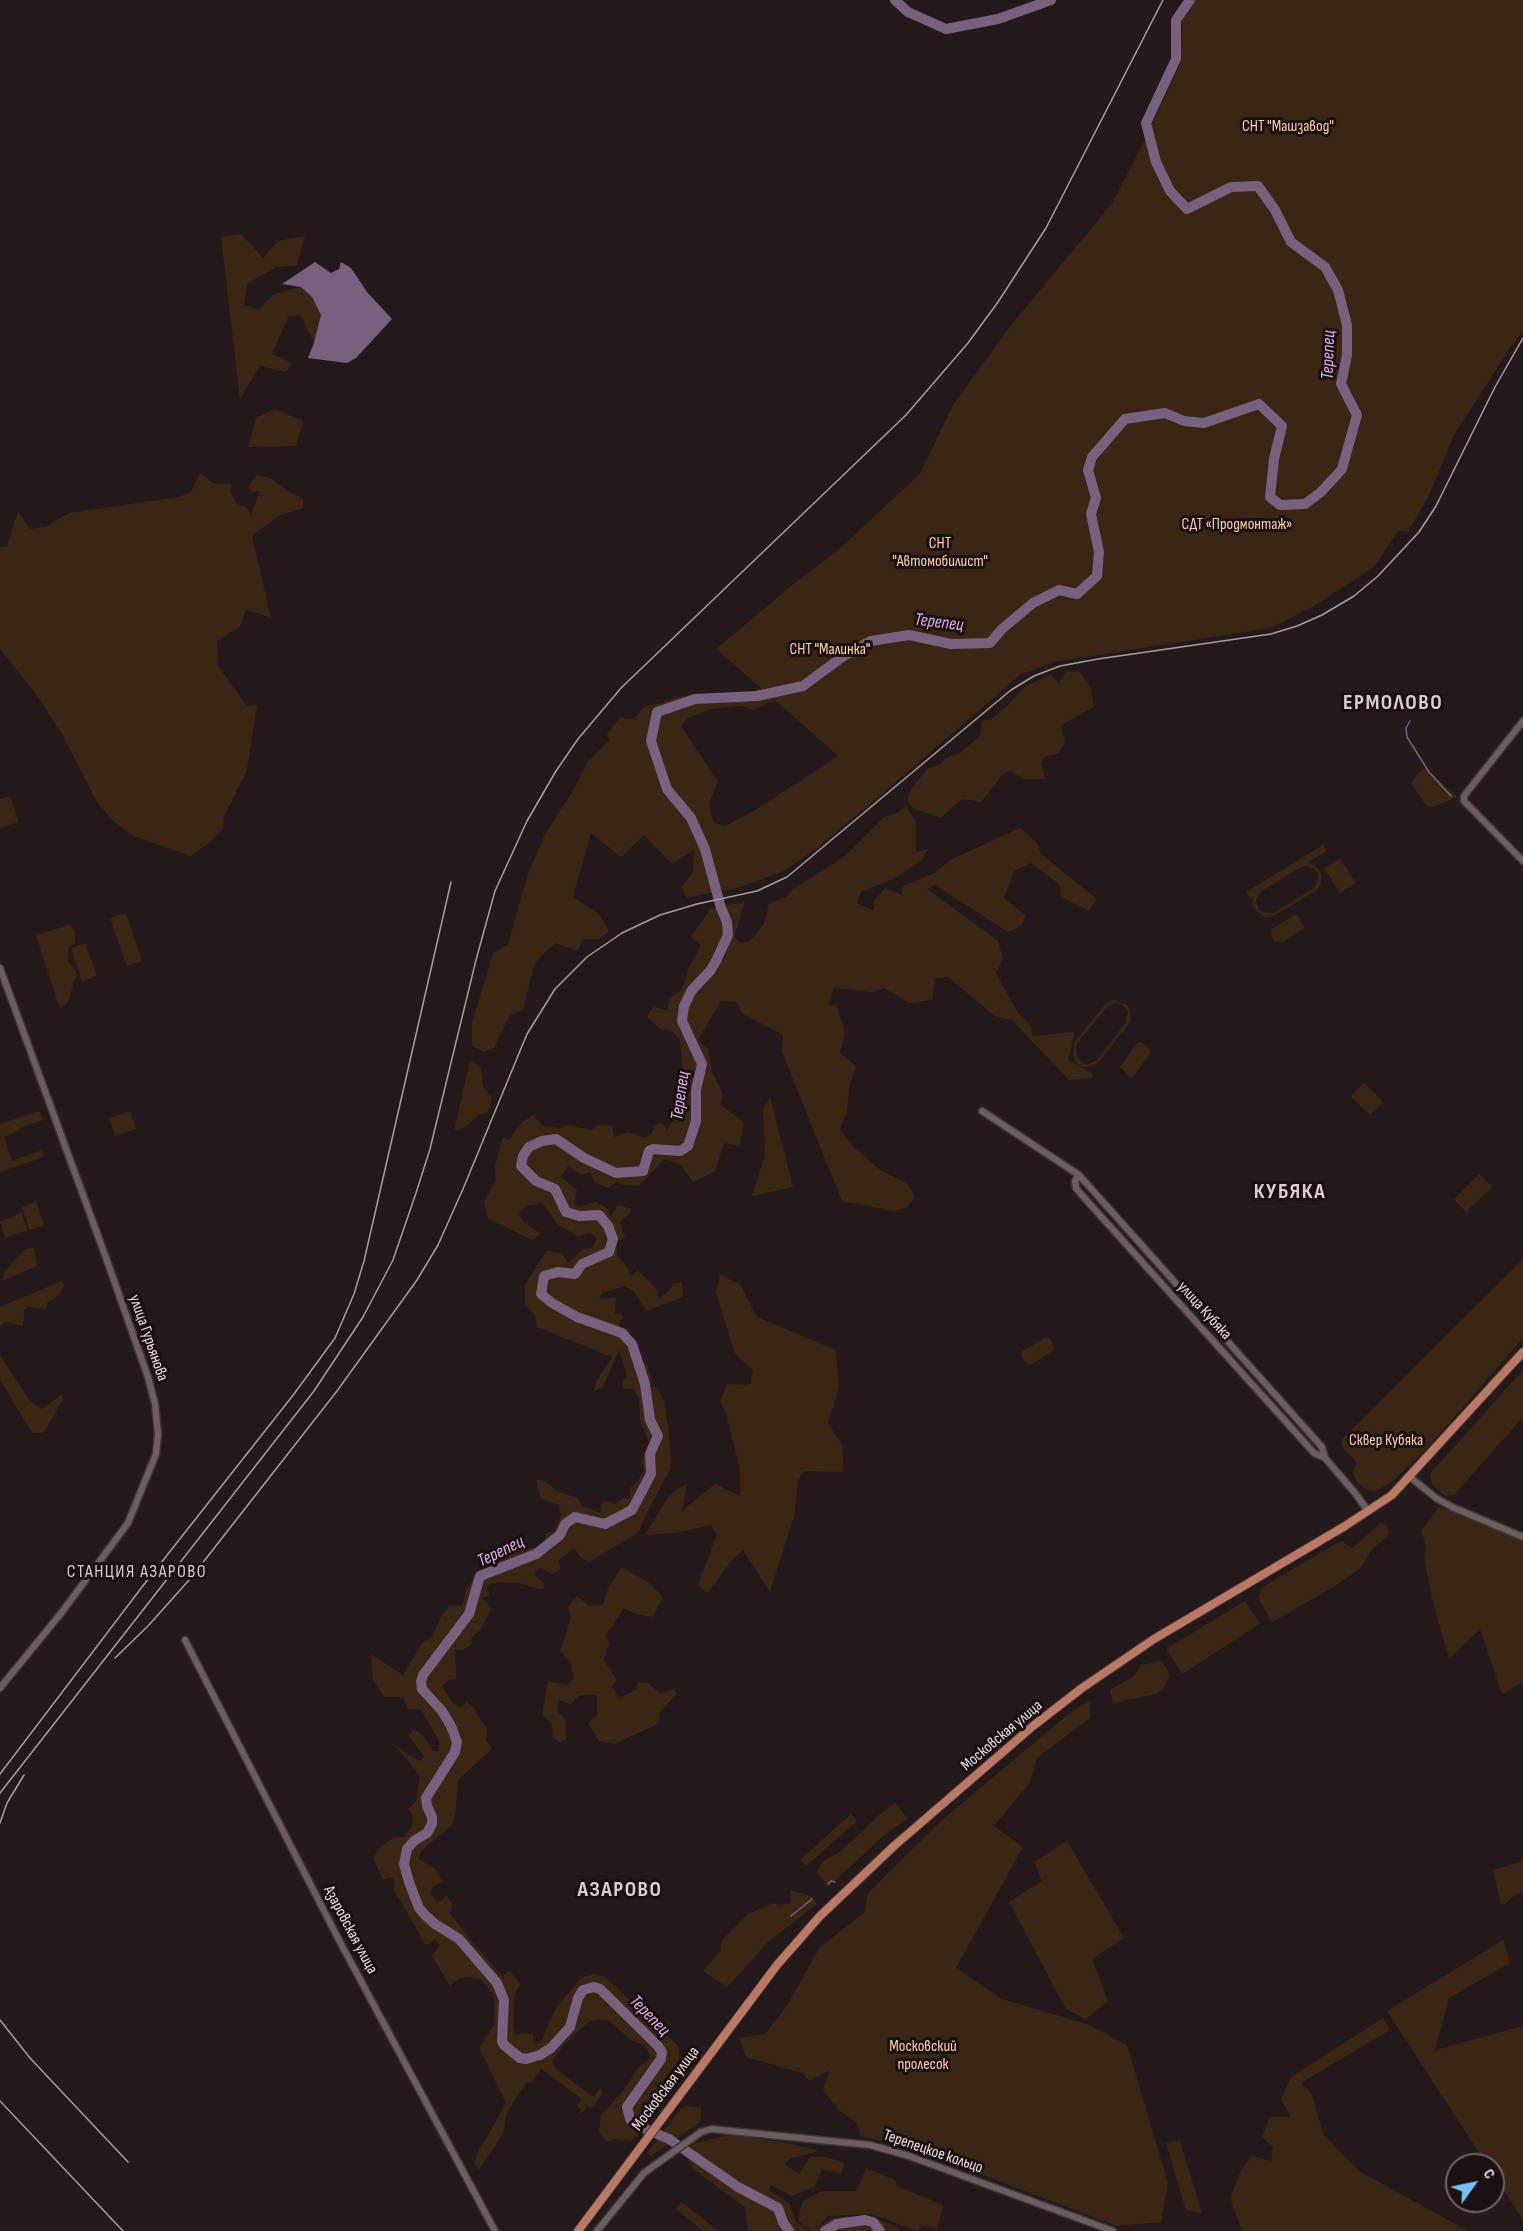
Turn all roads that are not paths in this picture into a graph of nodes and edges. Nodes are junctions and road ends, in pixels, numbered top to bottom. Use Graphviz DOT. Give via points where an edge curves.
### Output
graph roads {
  1 [pos="1523,721"];
  2 [pos="1523,861"];
  3 [pos="0,968"];
  4 [pos="982,1111"];
  5 [pos="1079,1175"];
  6 [pos="1523,1352"];
  7 [pos="1325,1458"];
  8 [pos="1410,1477"];
  9 [pos="1368,1511"];
  10 [pos="1523,1537"];
  11 [pos="185,1640"];
  12 [pos="0,1688"];
  13 [pos="495,2231"];
  14 [pos="578,2231"];
  15 [pos="597,2231"];
  16 [pos="1113,2231"];
  1 -- 2 [label="street" via="1471,786 1464,801"];
  3 -- 12 [label="street, улица Гурьянова" via="148,1377 158,1434 156,1454 128,1523"];
  4 -- 5 [label="street, улица Кубяка"];
  5 -- 7 [label="street, улица Кубяка" via="1322,1447"];
  5 -- 7 [label="street, улица Кубяка" via="1075,1181 1080,1193 1314,1453"];
  6 -- 8 [label="main road, Московская улица"];
  7 -- 9 [label="street, улица Кубяка"];
  8 -- 9 [label="main road, Московская улица"];
  8 -- 10 [label="street" via="1444,1503"];
  9 -- 14 [label="main road, Московская улица" via="1154,1639 1082,1688 912,1829 820,1916 777,1965"];
  11 -- 13 [label="street, Азаровская улица" via="340,1942"];
  15 -- 16 [label="street, Терепецкое кольцо" via="644,2173 711,2129 870,2145"];
}
